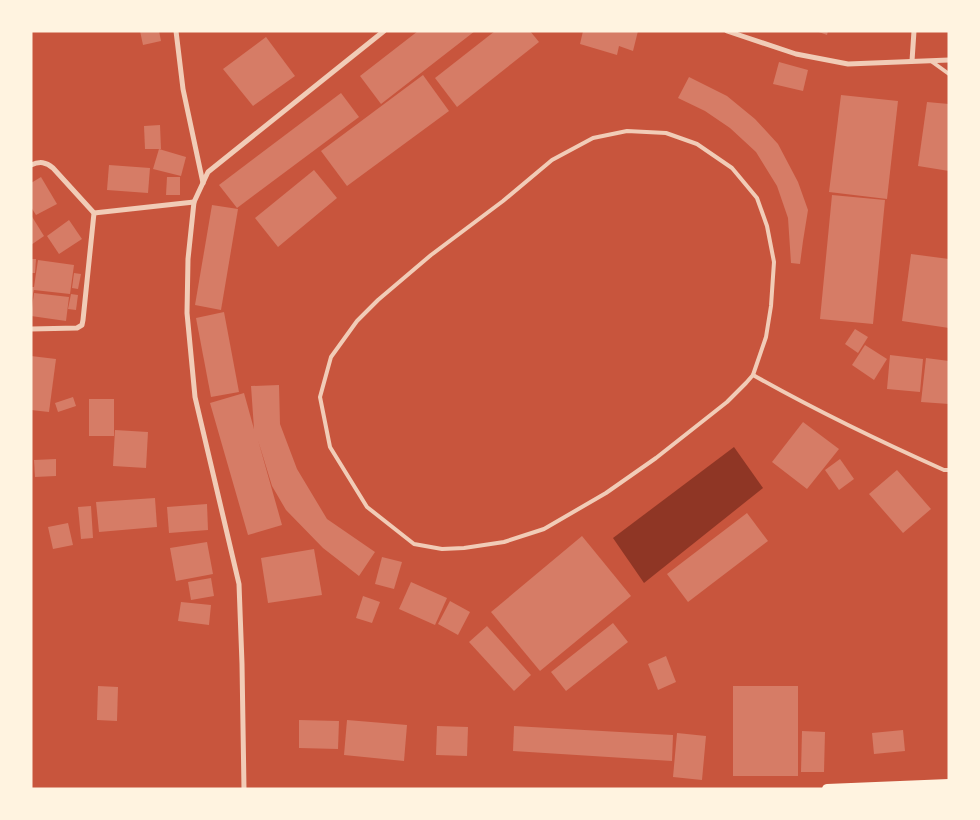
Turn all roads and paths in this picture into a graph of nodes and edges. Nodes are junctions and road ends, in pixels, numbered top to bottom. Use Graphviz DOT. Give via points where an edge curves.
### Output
graph roads {
  1 [pos="176,31"];
  2 [pos="384,31"];
  3 [pos="726,31"];
  4 [pos="914,31"];
  5 [pos="949,60"];
  6 [pos="912,61"];
  7 [pos="931,61"];
  8 [pos="949,74"];
  9 [pos="31,165"];
  10 [pos="203,183"];
  11 [pos="194,202"];
  12 [pos="94,213"];
  13 [pos="31,329"];
  14 [pos="752,375"];
  15 [pos="949,470"];
  16 [pos="949,784"];
  17 [pos="244,789"];
  18 [pos="827,789"];
  1 -- 10 [label="street" via="183,89"];
  2 -- 10 [label="street" via="208,172"];
  3 -- 6 [label="street" via="796,54 848,64"];
  4 -- 6 [label="street"];
  5 -- 7 [label="street"];
  6 -- 7 [label="street"];
  7 -- 8 [label="lane"];
  9 -- 12 [label="street" via="48,164"];
  10 -- 11 [label="street"];
  11 -- 12 [label="street"];
  11 -- 17 [label="street" via="187,313 195,397 239,584"];
  12 -- 13 [label="street" via="82,325 77,328"];
  14 -- 14 [label="lane" via="766,337 774,262 768,226 757,198 732,168 697,144 666,133 627,131 593,138 552,160 378,300 357,321 331,357 320,397 330,447 367,507 414,544 442,549 464,548 504,542 544,529 606,493 727,402"];
  14 -- 15 [label="lane" via="888,445"];
  16 -- 18 [label="main road"];
}
